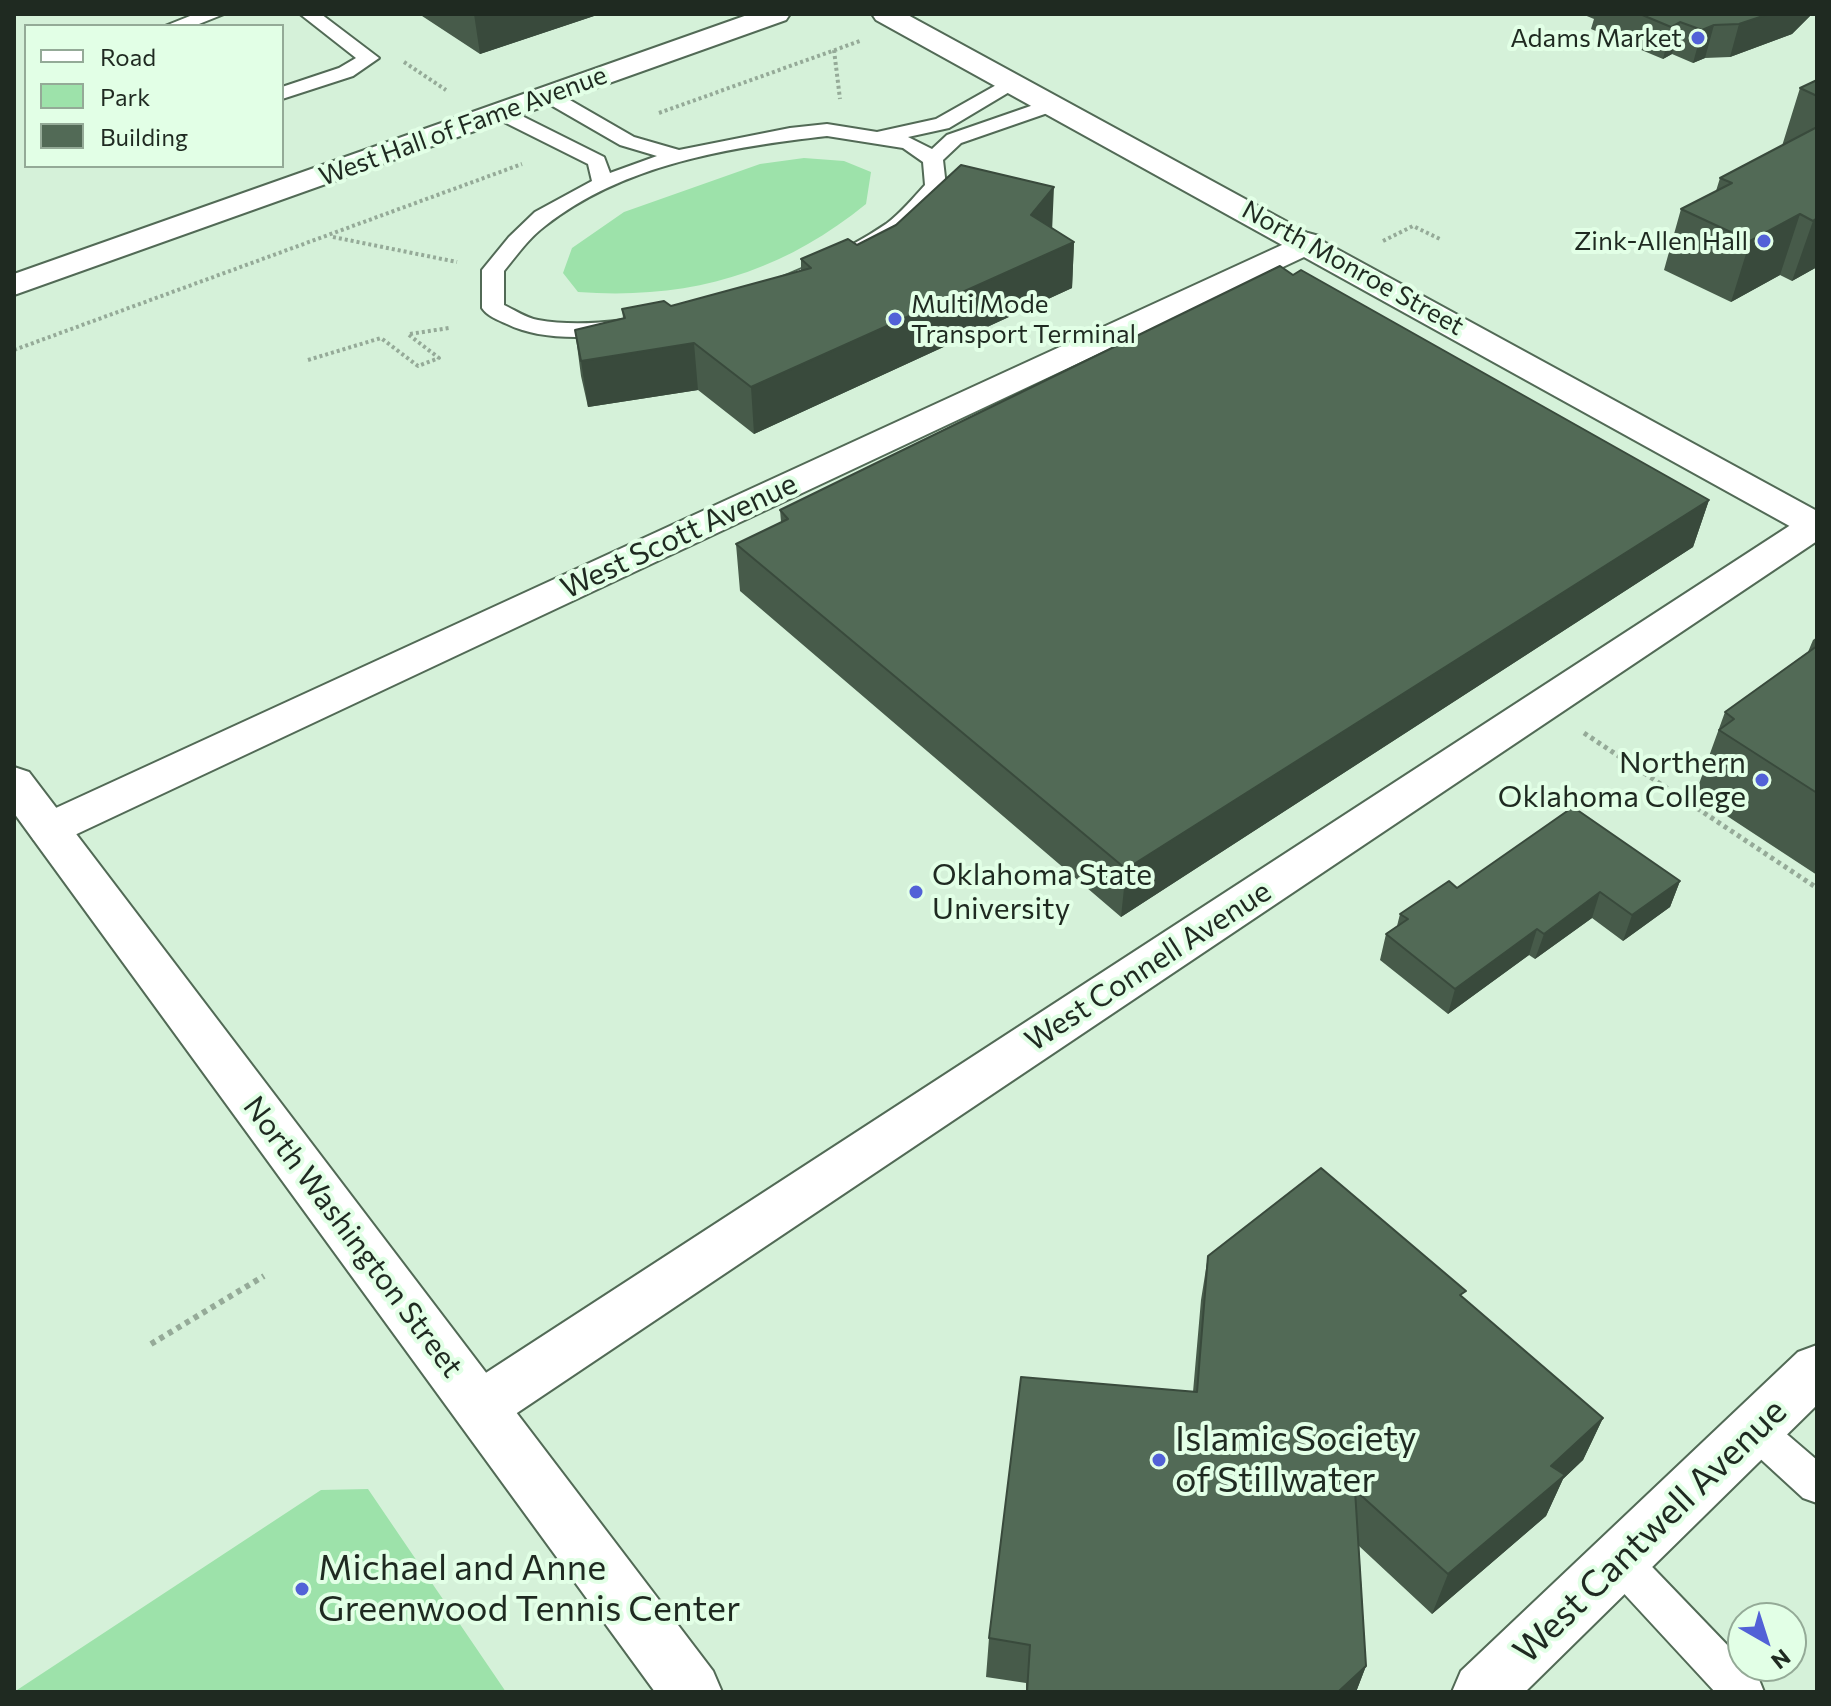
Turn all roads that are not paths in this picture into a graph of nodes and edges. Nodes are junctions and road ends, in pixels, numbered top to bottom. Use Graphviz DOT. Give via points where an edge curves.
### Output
graph roads {
  1 [pos="215,14"];
  2 [pos="309,14"];
  3 [pos="776,14"];
  4 [pos="886,14"];
  5 [pos="181,24"];
  6 [pos="1014,81"];
  7 [pos="284,92"];
  8 [pos="549,96"];
  9 [pos="1055,104"];
  10 [pos="501,113"];
  11 [pos="878,136"];
  12 [pos="681,157"];
  13 [pos="933,159"];
  14 [pos="603,185"];
  15 [pos="1308,243"];
  16 [pos="14,285"];
  17 [pos="1816,525"];
  18 [pos="14,782"];
  19 [pos="49,829"];
  20 [pos="1817,1369"];
  21 [pos="480,1407"];
  22 [pos="1755,1430"];
  23 [pos="1817,1485"];
  24 [pos="1619,1560"];
  25 [pos="692,1692"];
  26 [pos="1482,1692"];
  27 [pos="1743,1692"];
  1 -- 5 [label="lane"];
  2 -- 7 [label="lane" via="369,58 346,72"];
  3 -- 8 [label="street, West Hall of Fame Avenue"];
  4 -- 6 [label="street, North Monroe Street"];
  6 -- 9 [label="street, North Monroe Street"];
  6 -- 11 [label="lane" via="942,124"];
  8 -- 10 [label="street, West Hall of Fame Avenue"];
  8 -- 12 [label="lane" via="627,141"];
  9 -- 13 [label="lane" via="954,139"];
  9 -- 15 [label="street, North Monroe Street"];
  10 -- 14 [label="lane" via="597,161"];
  10 -- 16 [label="street, West Hall of Fame Avenue"];
  11 -- 12 [label="lane" via="827,130 750,138"];
  11 -- 13 [label="lane" via="909,143"];
  12 -- 14 [label="lane" via="632,170"];
  13 -- 14 [label="lane" via="936,186 894,228 808,273 728,303 631,326 536,328 493,308 493,270 541,218"];
  15 -- 17 [label="street, North Monroe Street"];
  15 -- 19 [label="street, West Scott Avenue"];
  17 -- 21 [label="street, West Connell Avenue"];
  18 -- 19 [label="street, North Washington Street"];
  19 -- 21 [label="street, North Washington Street"];
  20 -- 22 [label="street, West Cantwell Avenue"];
  21 -- 25 [label="street, North Washington Street"];
  22 -- 23 [label="lane"];
  22 -- 24 [label="street, West Cantwell Avenue"];
  24 -- 26 [label="street, West Cantwell Avenue"];
  24 -- 27 [label="lane"];
}
